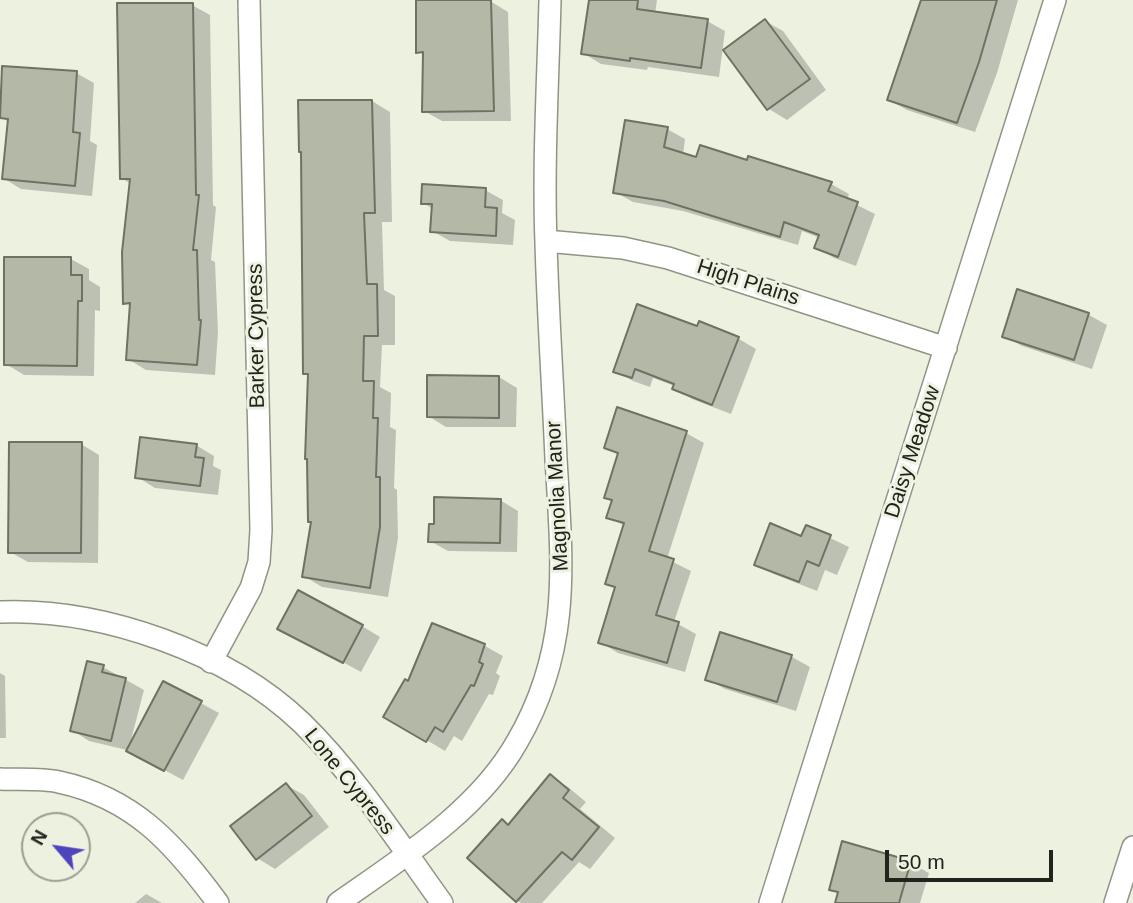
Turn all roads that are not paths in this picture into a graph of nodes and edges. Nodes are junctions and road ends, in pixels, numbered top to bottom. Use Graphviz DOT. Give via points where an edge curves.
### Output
graph roads {
  1 [pos="249,0"];
  2 [pos="550,0"];
  3 [pos="1055,0"];
  4 [pos="546,241"];
  5 [pos="946,348"];
  6 [pos="0,612"];
  7 [pos="212,662"];
  8 [pos="0,779"];
  9 [pos="1133,847"];
  10 [pos="407,855"];
  11 [pos="218,903"];
  12 [pos="338,903"];
  13 [pos="442,903"];
  14 [pos="770,903"];
  15 [pos="1115,903"];
  1 -- 7 [label="street, Barker Cypress" via="261,530 251,588"];
  2 -- 4 [label="street, Magnolia Manor"];
  3 -- 5 [label="street, Daisy Meadow"];
  4 -- 5 [label="street, High Plains" via="623,248 668,258"];
  4 -- 10 [label="street, Magnolia Manor" via="562,575 555,648 532,713 499,771 476,797"];
  5 -- 14 [label="street, Daisy Meadow"];
  6 -- 7 [label="street, Lone Cypress" via="105,623 166,641"];
  7 -- 10 [label="street, Lone Cypress" via="299,721 348,775"];
  8 -- 11 [label="street" via="58,782 108,797 164,838"];
  9 -- 15 [label="street"];
  10 -- 12 [label="street, Magnolia Manor"];
  10 -- 13 [label="street, Lone Cypress"];
}
